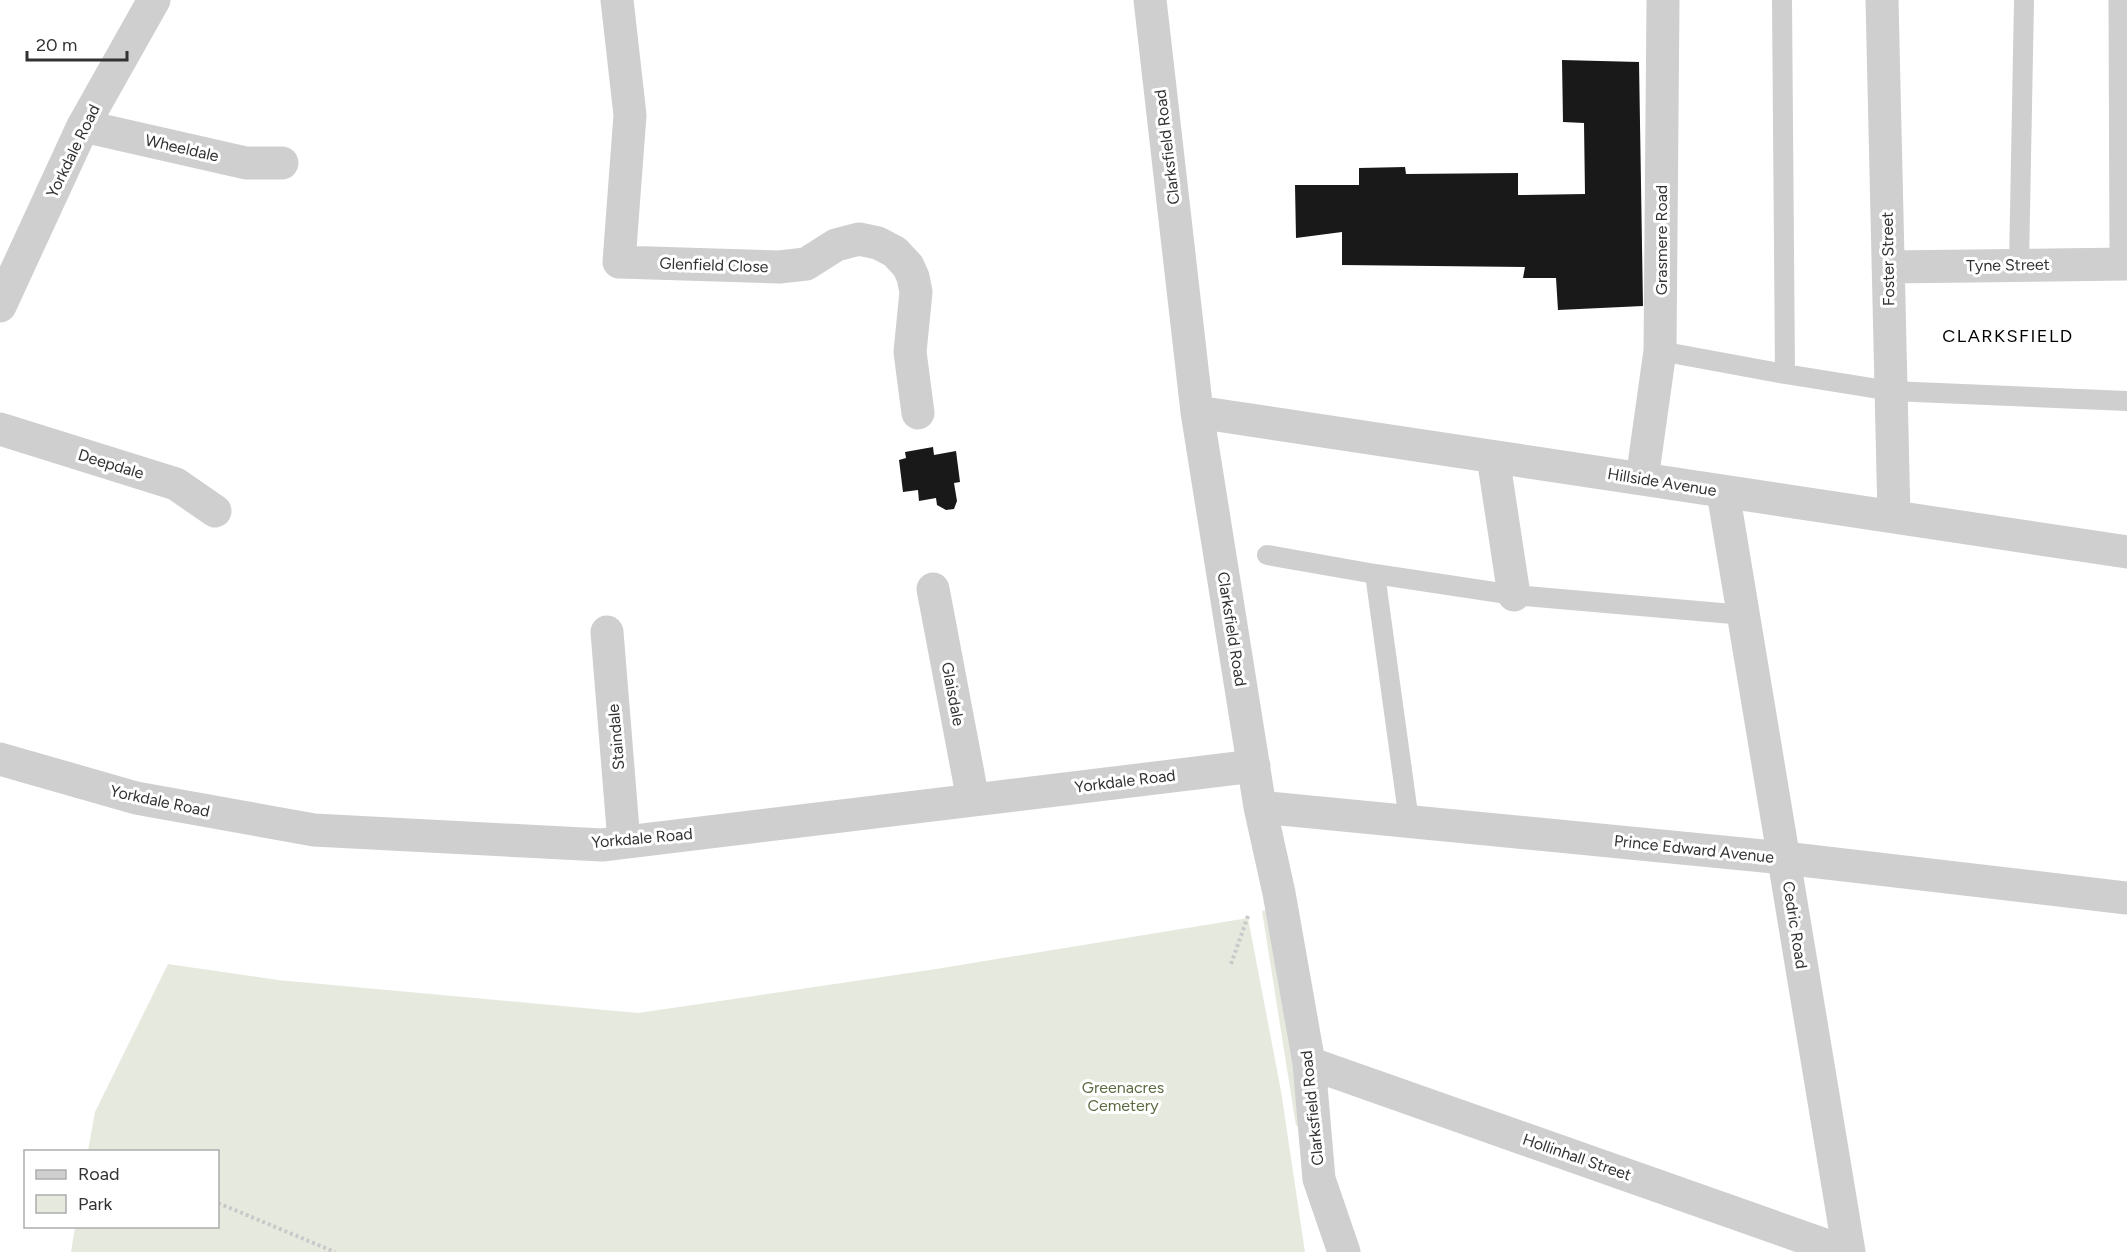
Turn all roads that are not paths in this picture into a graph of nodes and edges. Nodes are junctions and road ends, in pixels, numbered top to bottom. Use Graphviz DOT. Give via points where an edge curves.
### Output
graph roads {
  1 [pos="154,0"];
  2 [pos="617,0"];
  3 [pos="1150,0"];
  4 [pos="1663,0"];
  5 [pos="1782,0"];
  6 [pos="1882,0"];
  7 [pos="2024,0"];
  8 [pos="2125,0"];
  9 [pos="83,126"];
  10 [pos="282,163"];
  11 [pos="2127,264"];
  12 [pos="2019,265"];
  13 [pos="1888,267"];
  14 [pos="0,306"];
  15 [pos="1660,351"];
  16 [pos="1785,374"];
  17 [pos="1891,391"];
  18 [pos="2127,401"];
  19 [pos="1197,412"];
  20 [pos="918,413"];
  21 [pos="0,429"];
  22 [pos="1493,457"];
  23 [pos="1642,479"];
  24 [pos="1723,492"];
  25 [pos="215,512"];
  26 [pos="1894,517"];
  27 [pos="2127,552"];
  28 [pos="1267,555"];
  29 [pos="1375,574"];
  30 [pos="933,589"];
  31 [pos="1514,595"];
  32 [pos="1744,615"];
  33 [pos="608,632"];
  34 [pos="0,759"];
  35 [pos="1254,766"];
  36 [pos="973,800"];
  37 [pos="1260,807"];
  38 [pos="1409,821"];
  39 [pos="624,842"];
  40 [pos="1784,858"];
  41 [pos="2127,898"];
  42 [pos="1310,1062"];
  43 [pos="1344,1252"];
  44 [pos="1847,1252"];
  1 -- 9 [label="street, Yorkdale Road"];
  2 -- 20 [label="street, Glenfield Close" via="630,115 619,262 779,267 806,264 836,245 860,239 878,243 895,252 913,277 916,292 910,352"];
  3 -- 19 [label="street, Clarksfield Road"];
  4 -- 15 [label="street, Grasmere Road"];
  5 -- 16 [label="lane"];
  6 -- 13 [label="street, Foster Street"];
  7 -- 12 [label="lane"];
  8 -- 11 [label="street"];
  9 -- 10 [label="street, Wheeldale" via="246,163"];
  9 -- 14 [label="street, Yorkdale Road"];
  11 -- 12 [label="street, Tyne Street"];
  12 -- 13 [label="street, Tyne Street"];
  13 -- 17 [label="street, Foster Street"];
  15 -- 16 [label="lane"];
  15 -- 23 [label="street, Grasmere Road"];
  16 -- 17 [label="lane"];
  17 -- 18 [label="lane"];
  17 -- 26 [label="street, Foster Street"];
  19 -- 22 [label="street, Hillside Avenue"];
  19 -- 35 [label="street, Clarksfield Road"];
  21 -- 25 [label="street, Deepdale" via="176,484"];
  22 -- 23 [label="street, Hillside Avenue"];
  22 -- 31 [label="street"];
  23 -- 24 [label="street, Hillside Avenue"];
  24 -- 26 [label="street, Hillside Avenue"];
  24 -- 32 [label="street, Cedric Road"];
  26 -- 27 [label="street, Hillside Avenue"];
  28 -- 29 [label="lane"];
  29 -- 31 [label="lane"];
  29 -- 38 [label="lane"];
  30 -- 36 [label="street, Glaisdale"];
  31 -- 32 [label="lane"];
  32 -- 40 [label="street, Cedric Road"];
  33 -- 39 [label="street, Staindale"];
  34 -- 39 [label="street, Yorkdale Road" via="136,798 314,830"];
  35 -- 36 [label="street, Yorkdale Road"];
  35 -- 37 [label="street, Clarksfield Road"];
  36 -- 39 [label="street, Yorkdale Road"];
  37 -- 38 [label="street, Prince Edward Avenue"];
  37 -- 42 [label="street, Clarksfield Road"];
  38 -- 40 [label="street, Prince Edward Avenue"];
  40 -- 41 [label="street, Prince Edward Avenue"];
  40 -- 44 [label="street, Cedric Road"];
  42 -- 43 [label="street, Clarksfield Road" via="1320,1179"];
  42 -- 44 [label="street, Hollinhall Street"];
}
